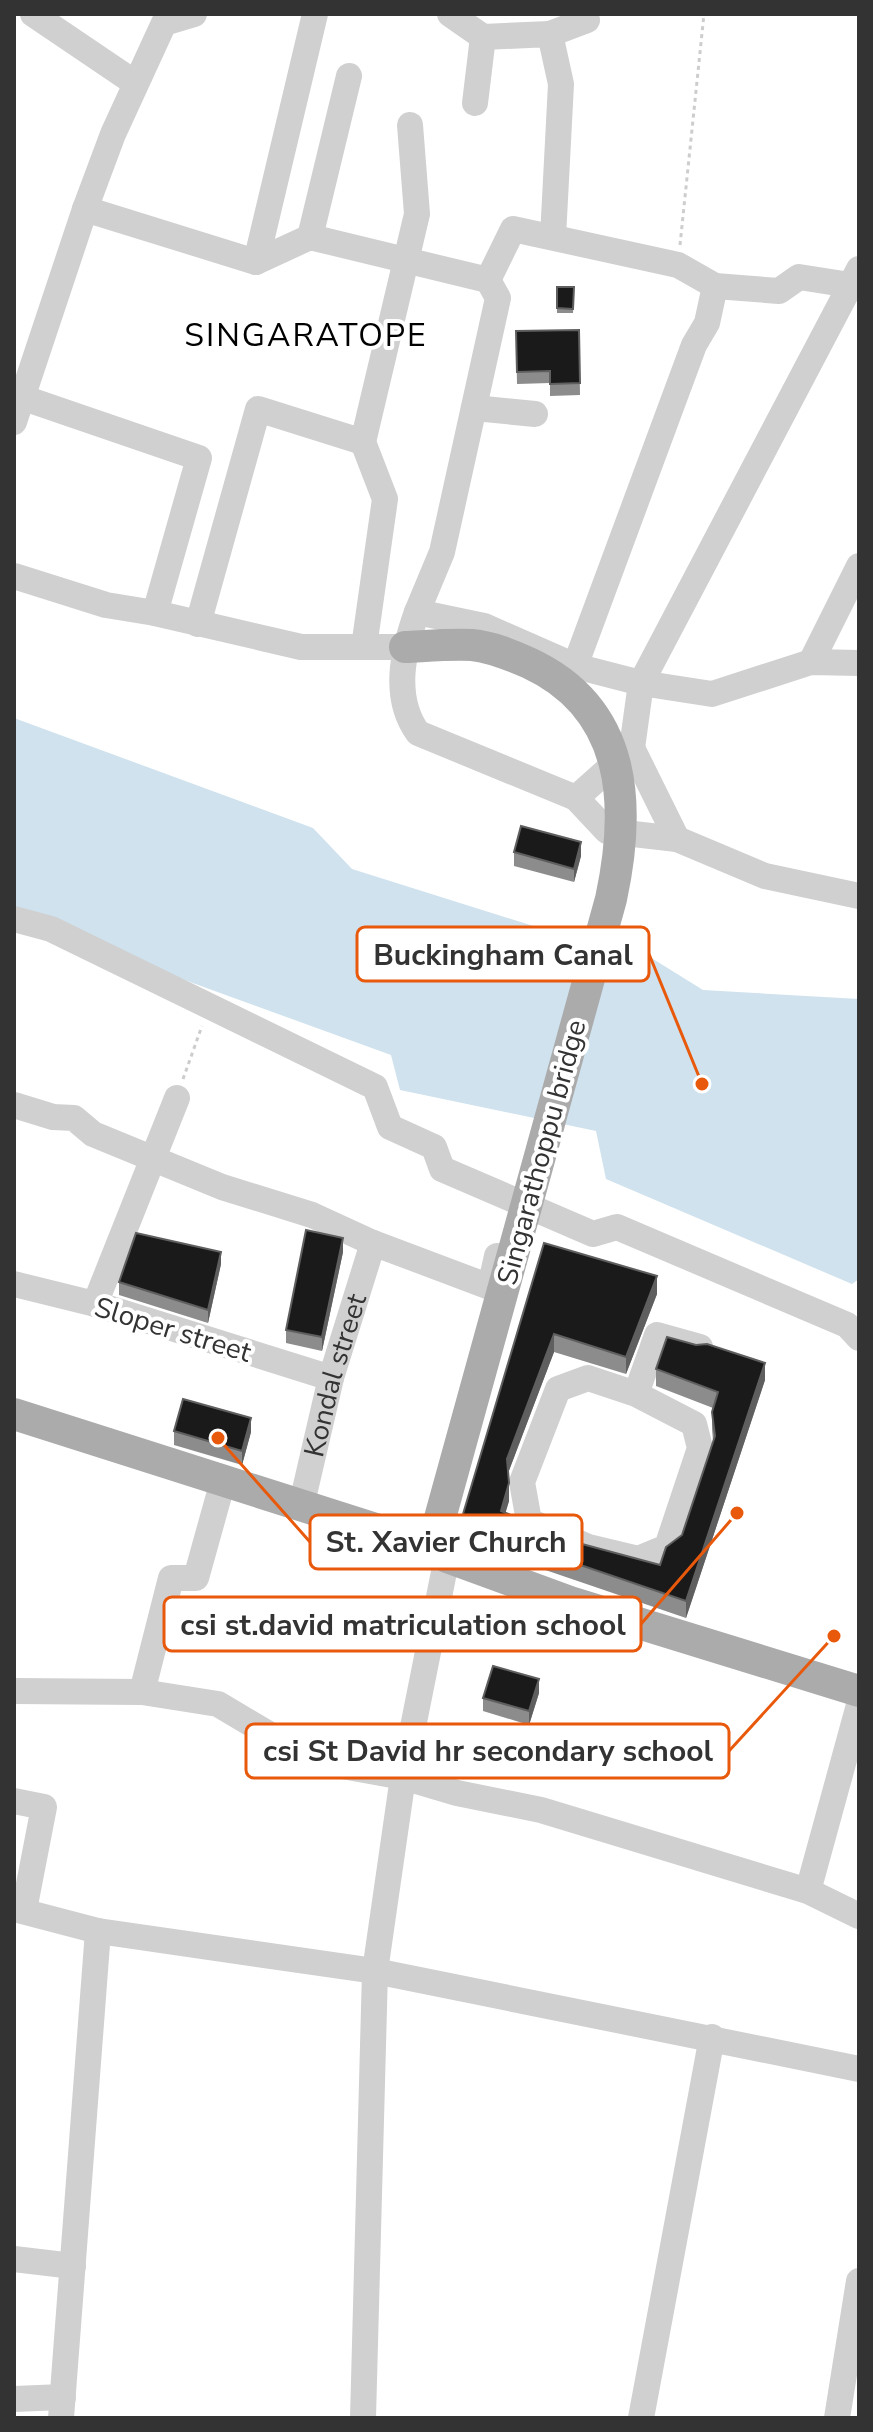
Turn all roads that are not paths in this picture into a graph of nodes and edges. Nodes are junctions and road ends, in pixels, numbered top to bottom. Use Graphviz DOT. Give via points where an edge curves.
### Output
graph roads {
  1 [pos="33,14"];
  2 [pos="194,14"];
  3 [pos="315,14"];
  4 [pos="450,14"];
  5 [pos="587,20"];
  6 [pos="67,24"];
  7 [pos="550,34"];
  8 [pos="483,37"];
  9 [pos="349,76"];
  10 [pos="135,83"];
  11 [pos="475,103"];
  12 [pos="410,125"];
  13 [pos="85,209"];
  14 [pos="310,237"];
  15 [pos="553,237"];
  16 [pos="256,262"];
  17 [pos="407,262"];
  18 [pos="855,277"];
  19 [pos="488,280"];
  20 [pos="715,286"];
  21 [pos="21,397"];
  22 [pos="474,408"];
  23 [pos="535,414"];
  24 [pos="14,422"];
  25 [pos="363,442"];
  26 [pos="859,566"];
  27 [pos="14,576"];
  28 [pos="417,612"];
  29 [pos="155,613"];
  30 [pos="198,624"];
  31 [pos="364,647"];
  32 [pos="405,647"];
  33 [pos="811,662"];
  34 [pos="859,663"];
  35 [pos="575,666"];
  36 [pos="641,683"];
  37 [pos="632,748"];
  38 [pos="576,798"];
  39 [pos="677,839"];
  40 [pos="859,896"];
  41 [pos="14,919"];
  42 [pos="177,1098"];
  43 [pos="14,1105"];
  44 [pos="155,1159"];
  45 [pos="511,1199"];
  46 [pos="373,1243"];
  47 [pos="14,1284"];
  48 [pos="95,1304"];
  49 [pos="855,1327"];
  50 [pos="700,1347"];
  51 [pos="331,1378"];
  52 [pos="636,1394"];
  53 [pos="14,1414"];
  54 [pos="223,1481"];
  55 [pos="301,1507"];
  56 [pos="440,1552"];
  57 [pos="14,1691"];
  58 [pos="859,1691"];
  59 [pos="142,1692"];
  60 [pos="859,1705"];
  61 [pos="403,1777"];
  62 [pos="14,1801"];
  63 [pos="808,1891"];
  64 [pos="19,1910"];
  65 [pos="859,1916"];
  66 [pos="98,1931"];
  67 [pos="375,1971"];
  68 [pos="712,2037"];
  69 [pos="859,2069"];
  70 [pos="14,2259"];
  71 [pos="73,2266"];
  72 [pos="859,2281"];
  73 [pos="14,2399"];
  74 [pos="62,2408"];
  75 [pos="363,2418"];
  76 [pos="641,2418"];
  77 [pos="837,2418"];
  1 -- 6 [label="street"];
  2 -- 10 [label="street" via="164,23"];
  3 -- 16 [label="street"];
  4 -- 8 [label="street"];
  5 -- 7 [label="street"];
  6 -- 10 [label="street"];
  7 -- 8 [label="street"];
  7 -- 15 [label="street" via="561,84"];
  8 -- 11 [label="street"];
  9 -- 14 [label="street"];
  10 -- 13 [label="street"];
  12 -- 17 [label="street" via="417,214"];
  13 -- 16 [label="street"];
  13 -- 21 [label="street"];
  14 -- 16 [label="street"];
  14 -- 17 [label="street"];
  15 -- 19 [label="street" via="513,229"];
  15 -- 20 [label="street" via="678,265"];
  17 -- 19 [label="street"];
  17 -- 25 [label="street"];
  18 -- 20 [label="street" via="799,277 779,291"];
  18 -- 36 [label="street"];
  19 -- 22 [label="street" via="498,298"];
  20 -- 35 [label="street" via="707,323 694,345"];
  21 -- 24 [label="street"];
  21 -- 29 [label="street" via="199,458"];
  22 -- 23 [label="street"];
  22 -- 28 [label="street" via="442,552"];
  25 -- 30 [label="street" via="258,409"];
  25 -- 31 [label="street" via="385,499"];
  26 -- 33 [label="street"];
  27 -- 29 [label="street" via="106,605"];
  28 -- 32 [label="street"];
  28 -- 35 [label="street" via="484,626"];
  29 -- 30 [label="street"];
  30 -- 31 [label="street" via="301,647"];
  31 -- 32 [label="street"];
  32 -- 38 [label="street" via="406,717 418,733"];
  32 -- 56 [label="main road, Singarathoppu bridge" via="472,645 504,652 548,672 579,696 603,730 622,797 621,850 482,1373"];
  33 -- 34 [label="street"];
  33 -- 36 [label="street" via="712,694"];
  35 -- 36 [label="street"];
  36 -- 37 [label="street"];
  37 -- 38 [label="street"];
  37 -- 39 [label="street"];
  38 -- 39 [label="street" via="607,831"];
  39 -- 40 [label="street" via="765,876"];
  41 -- 45 [label="street" via="51,929 375,1087 390,1127 434,1147 442,1169"];
  42 -- 44 [label="street"];
  43 -- 44 [label="street" via="74,1118 93,1134"];
  44 -- 46 [label="street" via="312,1215"];
  44 -- 48 [label="street"];
  45 -- 46 [label="street" via="490,1287"];
  45 -- 49 [label="street" via="593,1234 617,1227"];
  46 -- 51 [label="street, Kondal street"];
  47 -- 48 [label="street, Sloper street"];
  48 -- 51 [label="street, Sloper street"];
  50 -- 52 [label="street" via="657,1335"];
  51 -- 55 [label="street, Kondal street"];
  52 -- 52 [label="street" via="588,1378 558,1389 522,1482 529,1521 588,1547 638,1559 667,1547 700,1448 694,1424"];
  53 -- 54 [label="main road"];
  54 -- 55 [label="main road"];
  54 -- 59 [label="street" via="196,1578 171,1578"];
  55 -- 56 [label="main road"];
  56 -- 58 [label="main road" via="570,1602"];
  56 -- 61 [label="street"];
  57 -- 59 [label="street"];
  59 -- 61 [label="street" via="218,1704 299,1752"];
  60 -- 63 [label="street"];
  61 -- 63 [label="street" via="541,1810"];
  61 -- 67 [label="street"];
  62 -- 64 [label="street" via="44,1807"];
  63 -- 65 [label="street"];
  64 -- 66 [label="street"];
  66 -- 67 [label="street"];
  66 -- 71 [label="street"];
  67 -- 68 [label="street"];
  67 -- 75 [label="street"];
  68 -- 69 [label="street"];
  68 -- 76 [label="street"];
  70 -- 71 [label="street"];
  71 -- 74 [label="street"];
  72 -- 77 [label="street"];
  73 -- 74 [label="street"];
}
